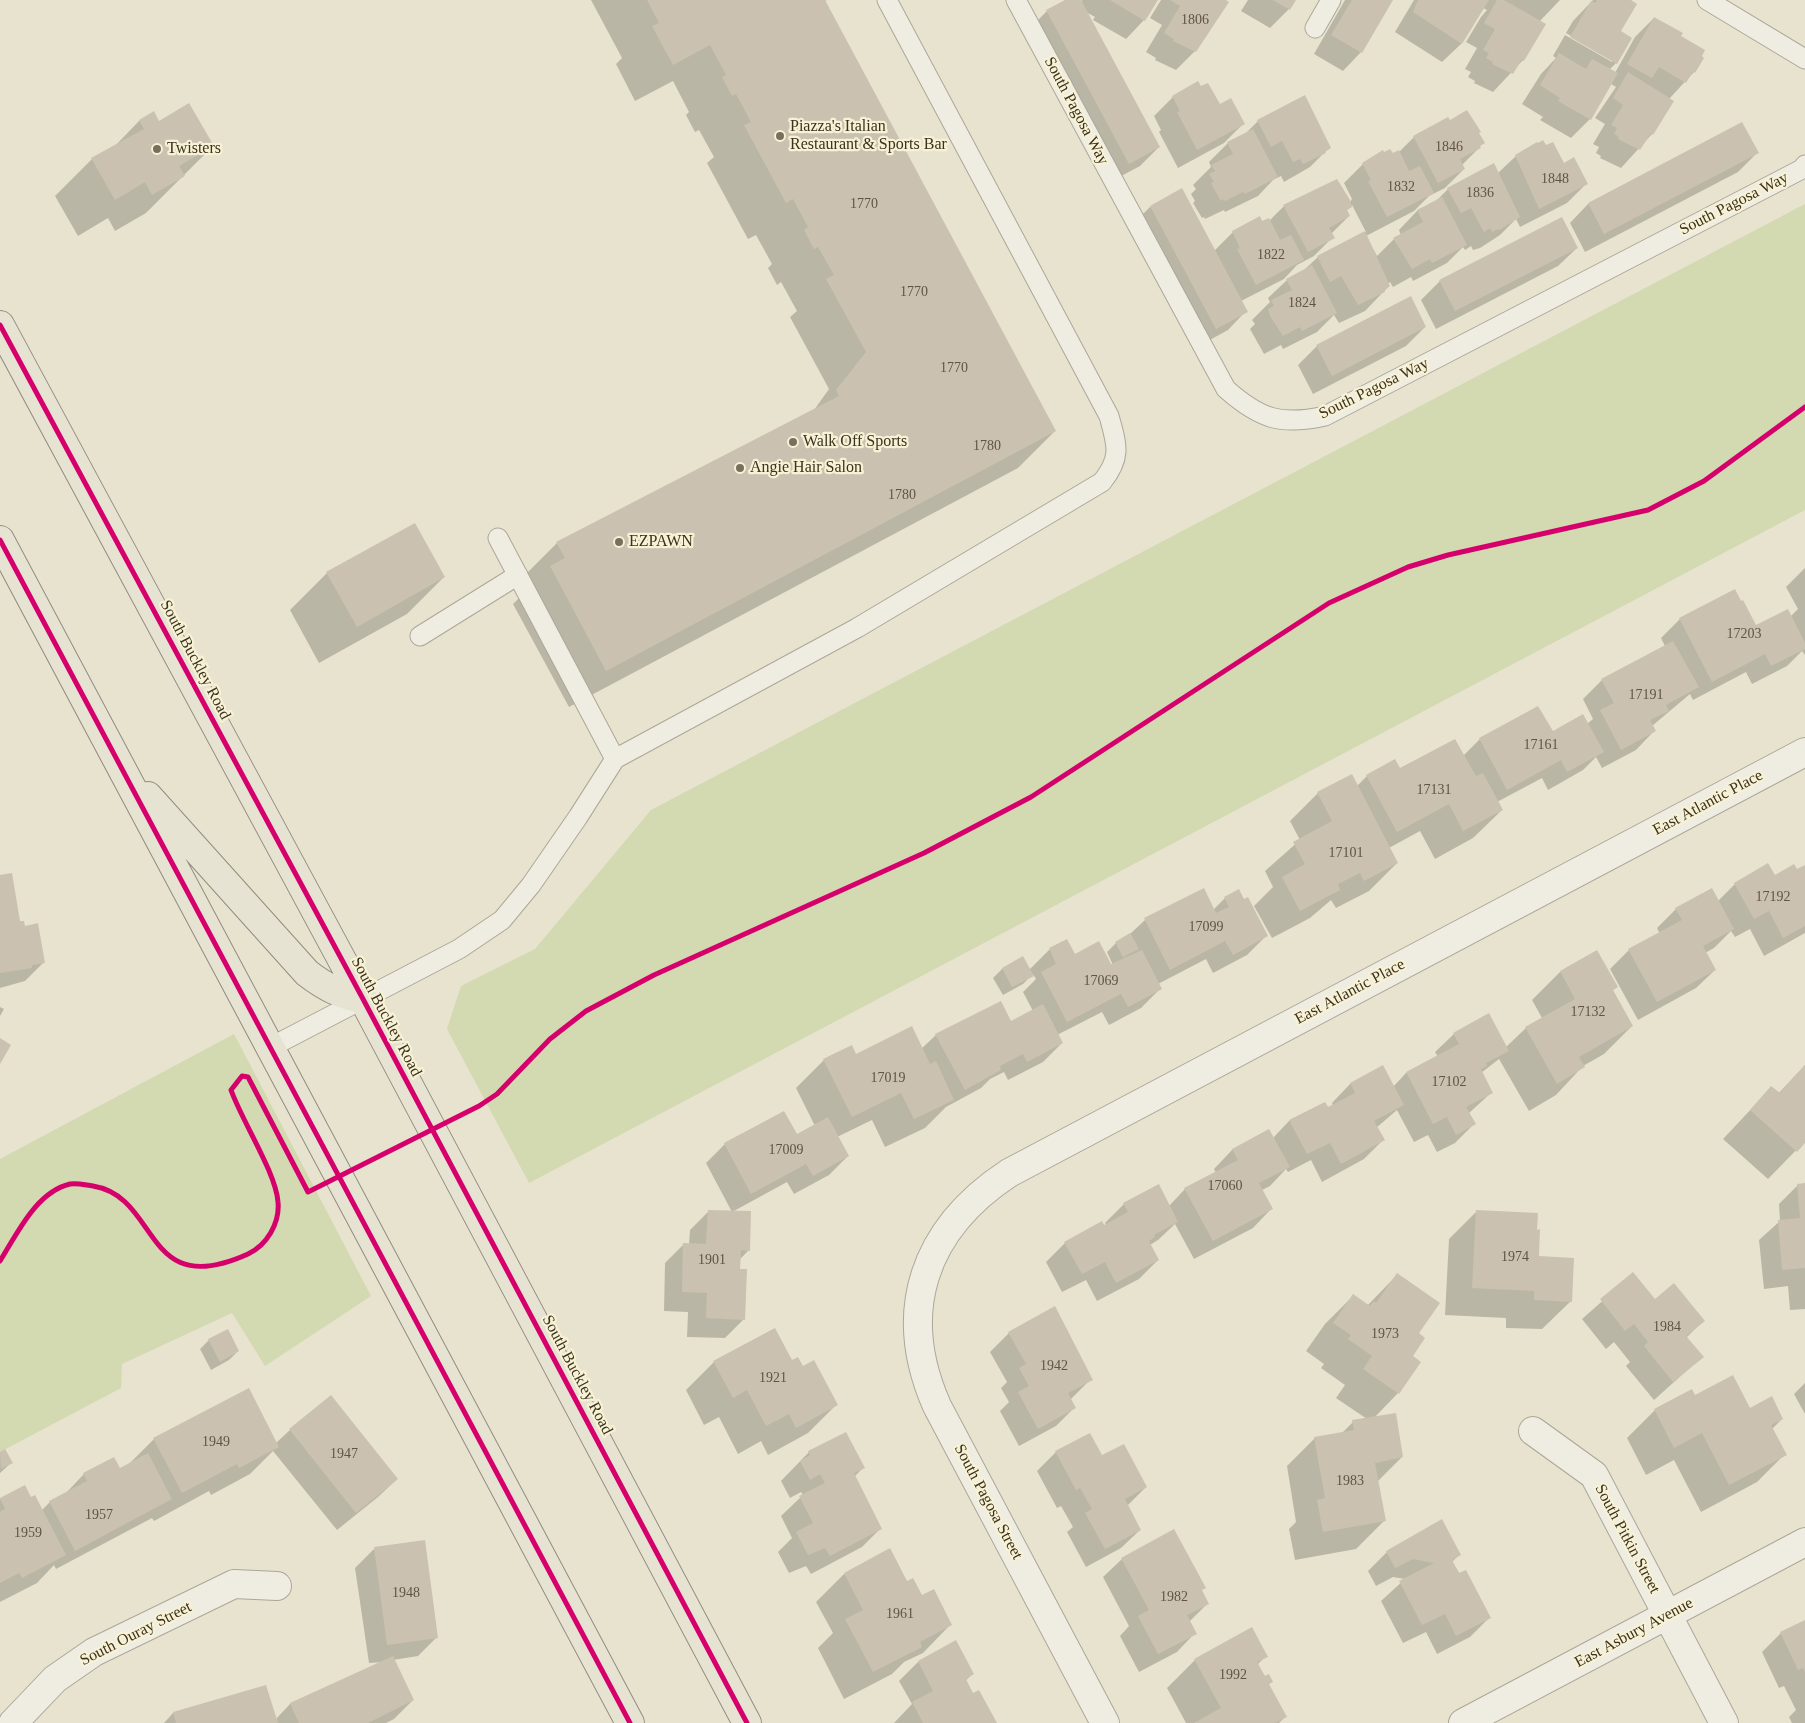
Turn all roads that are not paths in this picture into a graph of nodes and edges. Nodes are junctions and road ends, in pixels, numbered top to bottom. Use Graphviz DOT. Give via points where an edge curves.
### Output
graph roads {
  1 [pos="887,0"];
  2 [pos="1016,0"];
  3 [pos="1331,0"];
  4 [pos="1707,0"];
  5 [pos="1315,28"];
  6 [pos="1805,59"];
  7 [pos="1805,165"];
  8 [pos="0,325"];
  9 [pos="498,538"];
  10 [pos="0,540"];
  11 [pos="518,575"];
  12 [pos="420,636"];
  13 [pos="1805,752"];
  14 [pos="615,758"];
  15 [pos="120,766"];
  16 [pos="363,999"];
  17 [pos="271,1047"];
  18 [pos="927,1269"];
  19 [pos="1532,1431"];
  20 [pos="1805,1542"];
  21 [pos="277,1586"];
  22 [pos="1667,1615"];
  23 [pos="14,1723"];
  24 [pos="630,1723"];
  25 [pos="747,1723"];
  26 [pos="1105,1723"];
  27 [pos="1463,1723"];
  28 [pos="1724,1723"];
  1 -- 14 [label="lane" via="1109,416 1117,444 1114,468 1102,482 857,628"];
  2 -- 7 [label="lane, South Pagosa Way" via="1226,389 1247,408 1273,418 1300,422 1325,416"];
  3 -- 5 [label="lane"];
  4 -- 6 [label="lane"];
  8 -- 16 [label="main road, South Buckley Road"];
  9 -- 11 [label="lane"];
  10 -- 15 [label="main road"];
  11 -- 12 [label="lane"];
  11 -- 14 [label="lane"];
  13 -- 18 [label="street, East Atlantic Place" via="1009,1172 966,1206 944,1234"];
  14 -- 16 [label="lane" via="531,885 502,920 459,949"];
  15 -- 16 [label="main road" via="307,973 344,996"];
  15 -- 17 [label="main road"];
  16 -- 17 [label="lane"];
  16 -- 25 [label="main road, South Buckley Road"];
  17 -- 24 [label="main road"];
  18 -- 26 [label="street, South Pagosa Street" via="919,1301 918,1346 926,1381"];
  19 -- 22 [label="street, South Pitkin Street" via="1594,1475"];
  20 -- 22 [label="street, East Asbury Avenue"];
  21 -- 23 [label="street, South Ouray Street" via="234,1584 94,1652 55,1679"];
  22 -- 27 [label="street, East Asbury Avenue"];
  22 -- 28 [label="street, South Pitkin Street"];
}
